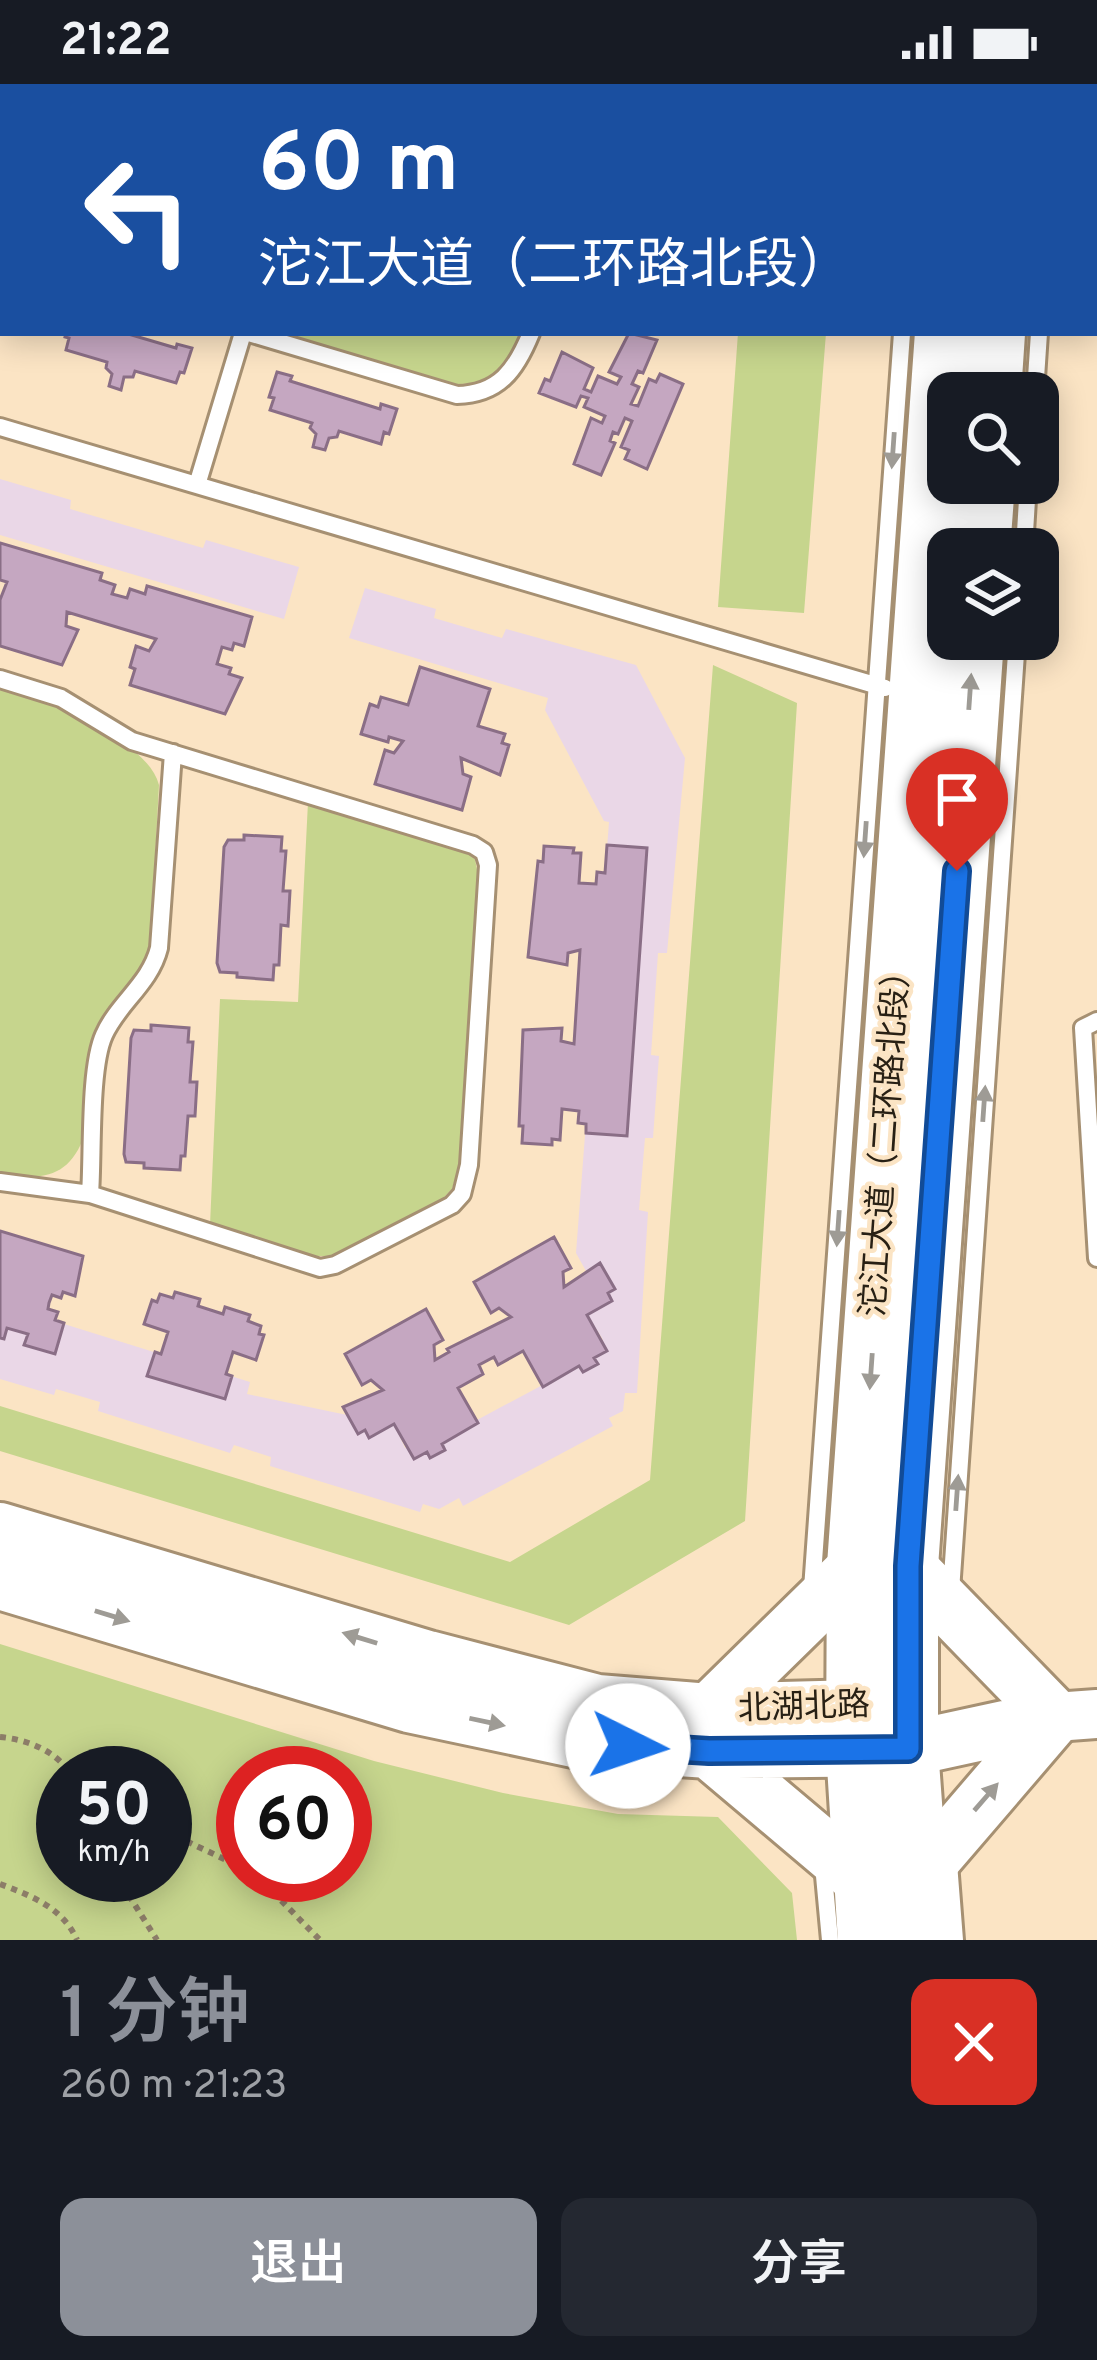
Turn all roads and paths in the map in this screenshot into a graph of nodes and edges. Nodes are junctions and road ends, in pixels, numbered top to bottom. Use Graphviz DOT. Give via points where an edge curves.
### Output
graph roads {
  1 [pos="245,336"];
  2 [pos="256,336"];
  3 [pos="530,336"];
  4 [pos="902,336"];
  5 [pos="946,336"];
  6 [pos="995,336"];
  7 [pos="1039,336"];
  8 [pos="992,372"];
  9 [pos="1036,372"];
  10 [pos="0,427"];
  11 [pos="197,484"];
  12 [pos="972,660"];
  13 [pos="1016,660"];
  14 [pos="0,679"];
  15 [pos="898,692"];
  16 [pos="172,753"];
  17 [pos="1097,1021"];
  18 [pos="0,1182"];
  19 [pos="90,1194"];
  20 [pos="1097,1258"];
  21 [pos="0,1530"];
  22 [pos="883,1566"];
  23 [pos="0,1582"];
  24 [pos="951,1610"];
  25 [pos="810,1613"];
  26 [pos="1076,1715"];
  27 [pos="882,1728"];
  28 [pos="709,1731"];
  29 [pos="0,1737"];
  30 [pos="36,1746"];
  31 [pos="887,1862"];
  32 [pos="0,1884"];
  33 [pos="133,1902"];
  34 [pos="283,1902"];
  35 [pos="77,1940"];
  36 [pos="157,1940"];
  37 [pos="320,1940"];
  38 [pos="830,1940"];
  39 [pos="868,1940"];
  40 [pos="922,1940"];
  41 [pos="955,1940"];
  1 -- 11 [label="lane"];
  2 -- 3 [label="lane" via="457,395 504,380"];
  4 -- 15 [label="lane, one-way"];
  5 -- 15 [label="highway, 沱江大道（二环路北段）"];
  6 -- 8 [label="highway"];
  7 -- 9 [label="lane"];
  10 -- 11 [label="lane"];
  11 -- 15 [label="lane"];
  22 -- 12 [label="highway, 沱江大道（二环路北段）, one-way"];
  24 -- 13 [label="lane, one-way"];
  14 -- 16 [label="lane" via="61,698 132,741"];
  15 -- 22 [label="highway, 沱江大道（二环路北段）, one-way"];
  15 -- 25 [label="lane, one-way"];
  16 -- 19 [label="lane" via="159,948 100,1045"];
  16 -- 19 [label="lane" via="484,852 468,1178 452,1205 320,1268"];
  17 -- 20 [label="lane" via="1083,1028"];
  18 -- 19 [label="lane"];
  28 -- 21 [label="main road, 北湖北路, one-way" via="428,1658"];
  22 -- 24 [label="main road"];
  22 -- 25 [label="main road"];
  22 -- 27 [label="highway, 沱江大道（二环路北段）"];
  23 -- 28 [label="main road, 北湖北路, one-way" via="409,1705 588,1743"];
  24 -- 26 [label="main road"];
  25 -- 28 [label="main road"];
  26 -- 27 [label="main road, 北湖北路"];
  31 -- 26 [label="main road, one-way"];
  27 -- 28 [label="main road, 北湖北路"];
  27 -- 31 [label="highway, 沱江大道（二环路北段）"];
  28 -- 31 [label="main road"];
  29 -- 30 [label="path"];
  31 -- 38 [label="lane"];
  31 -- 39 [label="highway, 沱江大道（二环路北段）"];
  31 -- 40 [label="highway, 沱江大道（二环路北段）"];
  31 -- 41 [label="lane"];
  32 -- 35 [label="path" via="35,1897 69,1922"];
  33 -- 36 [label="path"];
  34 -- 37 [label="path"];
}
